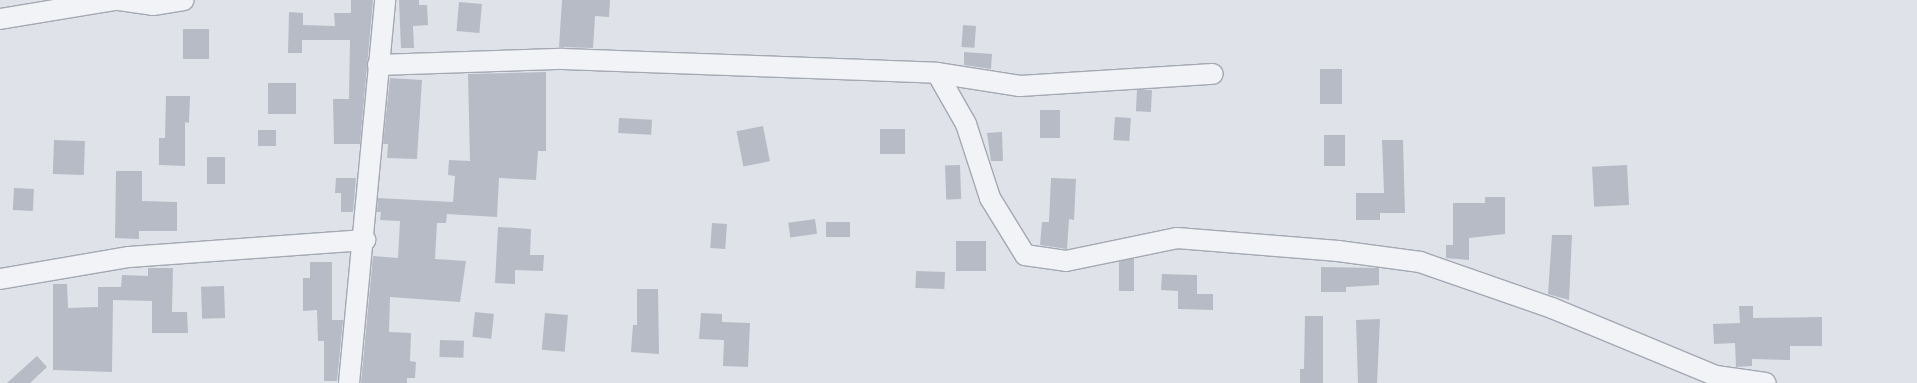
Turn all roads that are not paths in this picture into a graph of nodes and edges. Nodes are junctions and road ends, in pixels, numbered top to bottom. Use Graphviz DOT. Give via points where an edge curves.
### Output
graph roads {
  1 [pos="115,0"];
  2 [pos="119,0"];
  3 [pos="184,0"];
  4 [pos="385,0"];
  5 [pos="0,19"];
  6 [pos="378,64"];
  7 [pos="937,74"];
  8 [pos="1213,74"];
  9 [pos="365,240"];
  10 [pos="0,279"];
  11 [pos="349,383"];
  12 [pos="1766,383"];
  1 -- 5 [label="street"];
  2 -- 3 [label="street" via="153,5"];
  4 -- 6 [label="street"];
  6 -- 7 [label="street" via="563,59"];
  6 -- 9 [label="street"];
  7 -- 8 [label="street" via="1020,86"];
  7 -- 12 [label="street" via="966,124 990,198 1024,255 1066,261 1177,238 1338,251 1420,262 1552,308 1716,376"];
  9 -- 10 [label="street" via="129,257"];
  9 -- 11 [label="street"];
}
